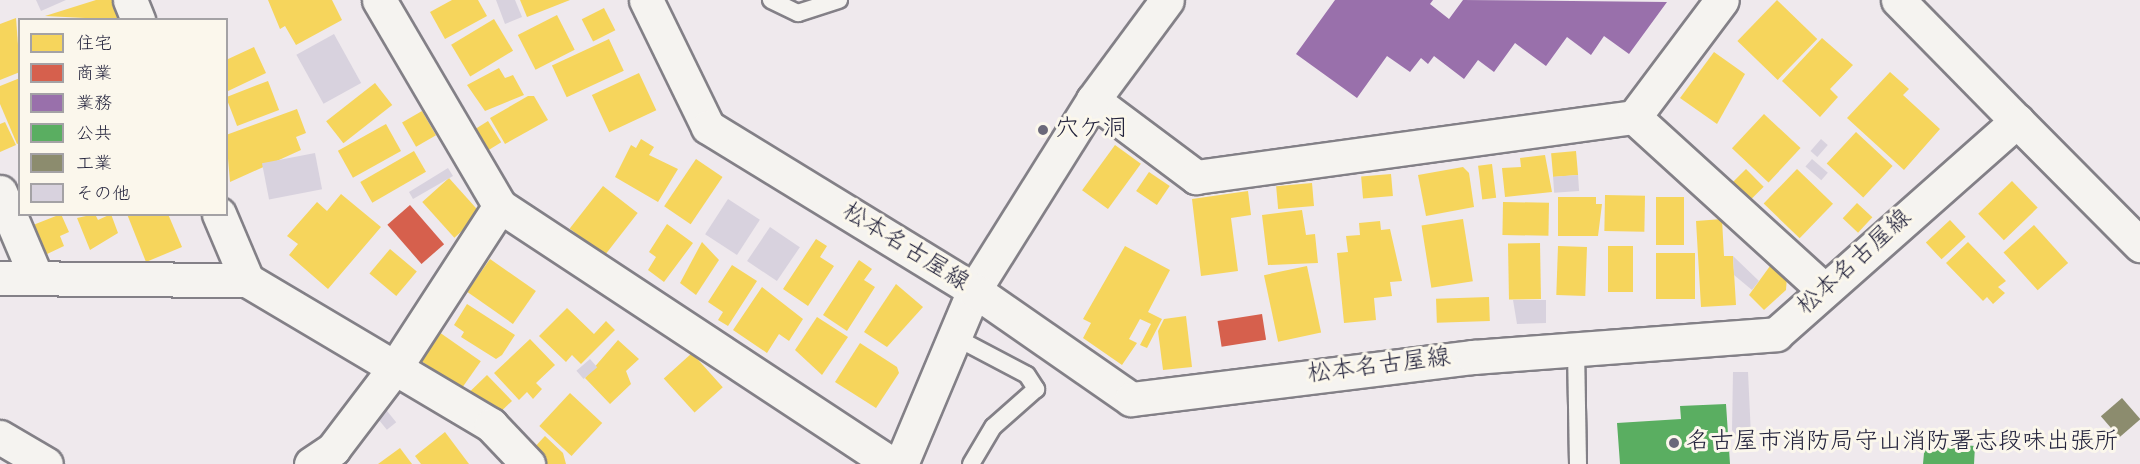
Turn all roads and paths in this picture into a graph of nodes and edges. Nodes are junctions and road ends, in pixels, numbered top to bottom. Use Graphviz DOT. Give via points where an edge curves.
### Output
graph roads {
  1 [pos="130,0"];
  2 [pos="379,0"];
  3 [pos="646,0"];
  4 [pos="771,0"];
  5 [pos="839,0"];
  6 [pos="1167,0"];
  7 [pos="1722,0"];
  8 [pos="1898,0"];
  9 [pos="137,18"];
  10 [pos="1093,100"];
  11 [pos="1634,117"];
  12 [pos="2017,121"];
  13 [pos="0,192"];
  14 [pos="500,206"];
  15 [pos="220,216"];
  16 [pos="2140,245"];
  17 [pos="36,277"];
  18 [pos="0,278"];
  19 [pos="247,280"];
  20 [pos="1823,289"];
  21 [pos="974,290"];
  22 [pos="955,337"];
  23 [pos="1576,349"];
  24 [pos="396,366"];
  25 [pos="0,437"];
  26 [pos="46,464"];
  27 [pos="312,464"];
  28 [pos="528,464"];
  29 [pos="891,464"];
  30 [pos="901,464"];
  31 [pos="971,464"];
  32 [pos="1578,464"];
  1 -- 9 [label="street"];
  2 -- 14 [label="street"];
  3 -- 21 [label="street, 松本名古屋線" via="708,127"];
  4 -- 5 [label="lane" via="798,13"];
  6 -- 10 [label="street"];
  7 -- 11 [label="street"];
  8 -- 12 [label="street"];
  10 -- 11 [label="street" via="1196,177"];
  10 -- 21 [label="street"];
  11 -- 20 [label="street"];
  12 -- 16 [label="street"];
  12 -- 20 [label="street, 松本名古屋線"];
  13 -- 17 [label="street"];
  14 -- 24 [label="street"];
  14 -- 29 [label="street"];
  15 -- 19 [label="street"];
  17 -- 18 [label="street"];
  17 -- 19 [label="street"];
  19 -- 24 [label="street"];
  20 -- 23 [label="street, 松本名古屋線" via="1776,334"];
  21 -- 22 [label="street"];
  21 -- 23 [label="street, 松本名古屋線" via="1131,399 1334,372"];
  22 -- 30 [label="street"];
  22 -- 31 [label="lane" via="1027,375 1036,389 993,427"];
  23 -- 32 [label="lane"];
  24 -- 27 [label="street" via="333,449"];
  24 -- 28 [label="street" via="491,425"];
  25 -- 26 [label="street"];
}
